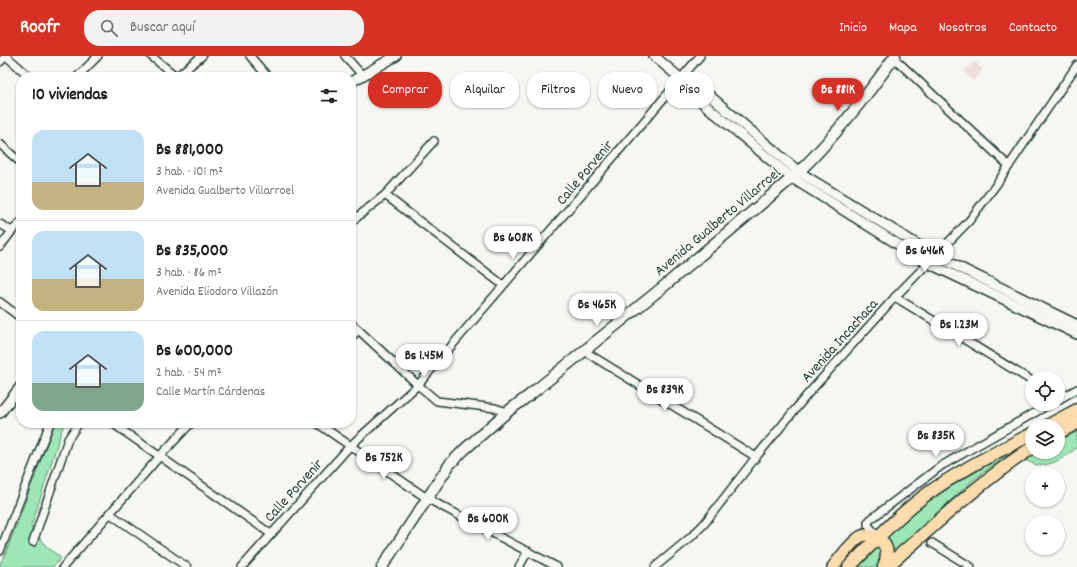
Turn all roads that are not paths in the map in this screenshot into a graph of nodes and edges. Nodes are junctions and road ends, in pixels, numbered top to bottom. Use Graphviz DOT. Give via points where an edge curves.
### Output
graph roads {
  1 [pos="6,56"];
  2 [pos="98,56"];
  3 [pos="151,56"];
  4 [pos="202,56"];
  5 [pos="250,56"];
  6 [pos="345,56"];
  7 [pos="396,56"];
  8 [pos="654,56"];
  9 [pos="700,56"];
  10 [pos="895,57"];
  11 [pos="0,62"];
  12 [pos="1077,65"];
  13 [pos="24,72"];
  14 [pos="82,72"];
  15 [pos="171,72"];
  16 [pos="183,72"];
  17 [pos="264,72"];
  18 [pos="673,72"];
  19 [pos="685,72"];
  20 [pos="363,76"];
  21 [pos="356,80"];
  22 [pos="665,96"];
  23 [pos="714,101"];
  24 [pos="434,141"];
  25 [pos="0,144"];
  26 [pos="16,158"];
  27 [pos="1009,166"];
  28 [pos="795,175"];
  29 [pos="385,195"];
  30 [pos="356,218"];
  31 [pos="0,224"];
  32 [pos="16,227"];
  33 [pos="12,231"];
  34 [pos="0,247"];
  35 [pos="936,256"];
  36 [pos="928,263"];
  37 [pos="503,285"];
  38 [pos="895,298"];
  39 [pos="0,302"];
  40 [pos="16,314"];
  41 [pos="1077,325"];
  42 [pos="358,330"];
  43 [pos="356,332"];
  44 [pos="1077,334"];
  45 [pos="584,351"];
  46 [pos="1025,377"];
  47 [pos="418,385"];
  48 [pos="1077,389"];
  49 [pos="16,392"];
  50 [pos="1065,396"];
  51 [pos="1077,410"];
  52 [pos="1038,411"];
  53 [pos="507,412"];
  54 [pos="0,413"];
  55 [pos="1060,419"];
  56 [pos="1077,423"];
  57 [pos="48,428"];
  58 [pos="76,428"];
  59 [pos="119,428"];
  60 [pos="186,428"];
  61 [pos="323,428"];
  62 [pos="1065,429"];
  63 [pos="1025,438"];
  64 [pos="350,446"];
  65 [pos="1025,453"];
  66 [pos="160,456"];
  67 [pos="756,457"];
  68 [pos="428,498"];
  69 [pos="109,513"];
  70 [pos="271,534"];
  71 [pos="878,537"];
  72 [pos="33,542"];
  73 [pos="932,543"];
  74 [pos="0,550"];
  75 [pos="528,551"];
  76 [pos="63,567"];
  77 [pos="187,567"];
  78 [pos="242,567"];
  79 [pos="382,567"];
  80 [pos="519,567"];
  81 [pos="557,567"];
  82 [pos="655,567"];
  83 [pos="832,567"];
  84 [pos="849,567"];
  85 [pos="885,567"];
  86 [pos="971,567"];
  1 -- 11 [label="street"];
  1 -- 13 [label="street"];
  2 -- 14 [label="street"];
  3 -- 15 [label="street"];
  4 -- 16 [label="street"];
  5 -- 17 [label="street"];
  6 -- 20 [label="street"];
  7 -- 20 [label="street"];
  8 -- 18 [label="street"];
  9 -- 19 [label="street, Calle Porvenir"];
  10 -- 27 [label="street"];
  10 -- 28 [label="main road, Avenida Gualberto Villarroel" via="858,105"];
  12 -- 27 [label="street, Avenida Incachaca"];
  20 -- 21 [label="street"];
  22 -- 37 [label="street, Calle Porvenir"];
  23 -- 28 [label="street"];
  24 -- 29 [label="street"];
  25 -- 26 [label="street"];
  27 -- 35 [label="street, Avenida Incachaca" via="970,221"];
  28 -- 35 [label="street"];
  28 -- 36 [label="street"];
  28 -- 45 [label="main road, Avenida Gualberto Villarroel"];
  29 -- 30 [label="street"];
  29 -- 37 [label="street"];
  31 -- 33 [label="street"];
  32 -- 33 [label="street"];
  33 -- 34 [label="street"];
  35 -- 36 [label="street, Avenida Incachaca"];
  35 -- 41 [label="street"];
  36 -- 38 [label="street, Avenida Incachaca"];
  36 -- 44 [label="street"];
  37 -- 47 [label="street, Calle Porvenir"];
  38 -- 46 [label="street"];
  38 -- 67 [label="street, Avenida Incachaca" via="807,395"];
  39 -- 40 [label="street"];
  42 -- 43 [label="street"];
  42 -- 47 [label="street"];
  45 -- 53 [label="main road, Avenida Gualberto Villarroel"];
  45 -- 67 [label="street"];
  47 -- 53 [label="street" via="437,401 495,408"];
  47 -- 64 [label="street, Calle Porvenir"];
  48 -- 50 [label="street"];
  49 -- 54 [label="street"];
  51 -- 55 [label="highway"];
  52 -- 71 [label="street" via="941,466 871,518 868,525"];
  53 -- 68 [label="main road, Avenida Gualberto Villarroel" via="450,464"];
  56 -- 62 [label="highway"];
  57 -- 74 [label="street"];
  58 -- 72 [label="street" via="68,439"];
  59 -- 66 [label="street"];
  60 -- 66 [label="street"];
  61 -- 64 [label="street"];
  63 -- 71 [label="highway" via="940,484"];
  64 -- 68 [label="street"];
  64 -- 70 [label="street, Calle Porvenir"];
  65 -- 85 [label="highway" via="981,484"];
  66 -- 69 [label="street"];
  66 -- 70 [label="street"];
  67 -- 82 [label="street, Avenida Incachaca" via="704,524"];
  68 -- 75 [label="street"];
  68 -- 79 [label="main road, Avenida Gualberto Villarroel"];
  69 -- 76 [label="street"];
  69 -- 77 [label="street"];
  70 -- 78 [label="street, Calle Porvenir"];
  71 -- 83 [label="main road" via="861,536"];
  71 -- 84 [label="highway"];
  71 -- 85 [label="highway" via="888,553"];
  73 -- 86 [label="street"];
  75 -- 80 [label="street"];
  75 -- 81 [label="street"];
}
